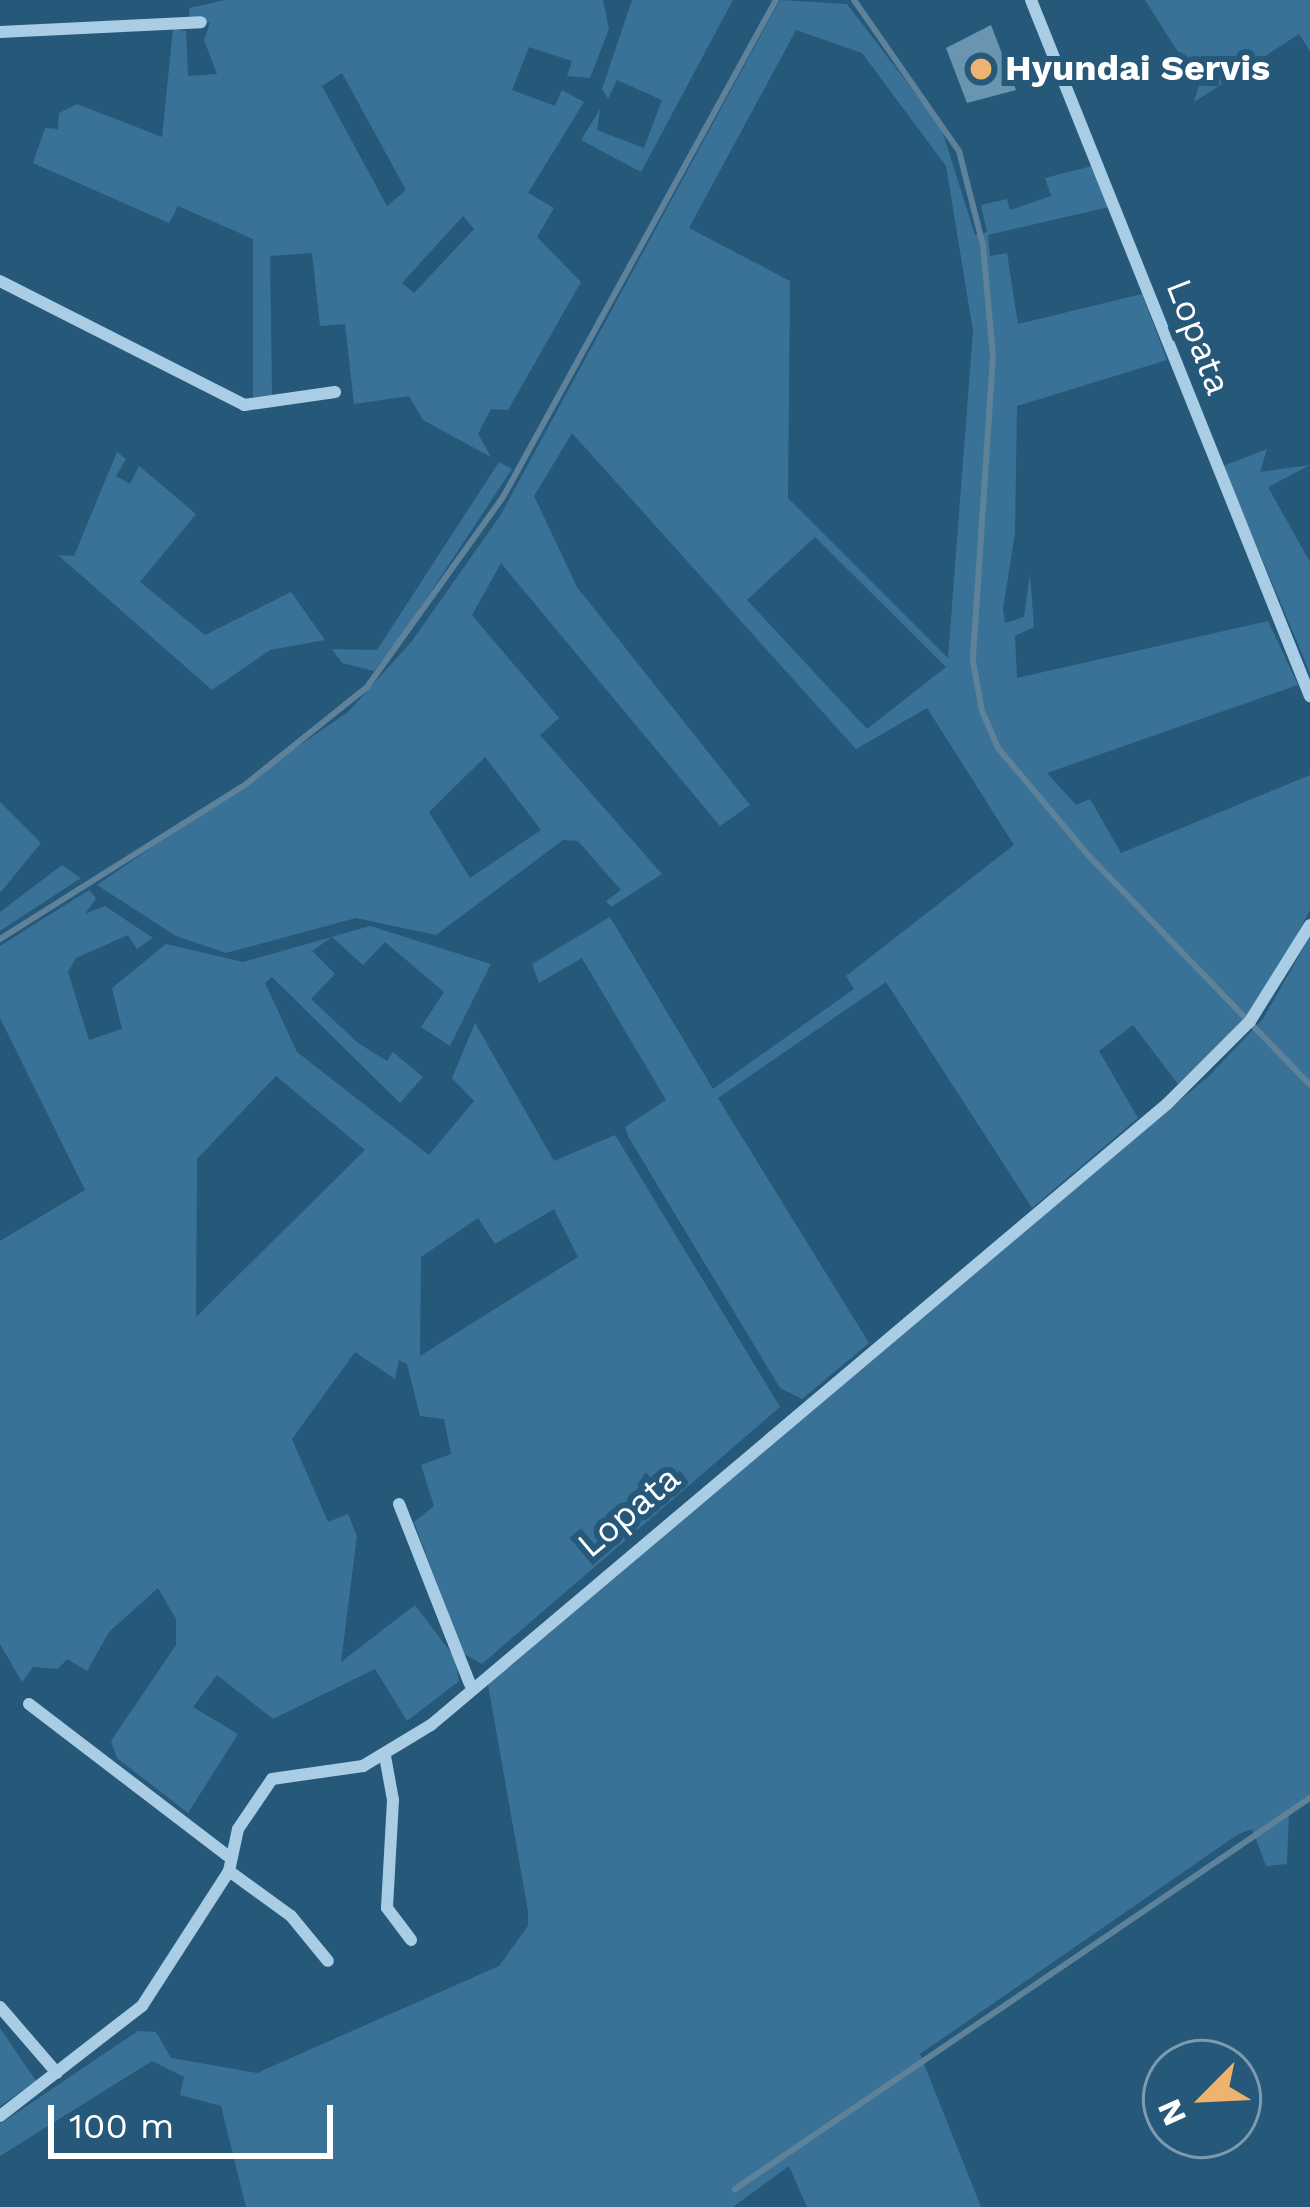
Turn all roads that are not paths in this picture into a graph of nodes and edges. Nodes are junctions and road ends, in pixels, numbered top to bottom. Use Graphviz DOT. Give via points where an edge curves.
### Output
graph roads {
  1 [pos="1031,0"];
  2 [pos="202,22"];
  3 [pos="0,32"];
  4 [pos="0,281"];
  5 [pos="335,392"];
  6 [pos="1310,696"];
  7 [pos="1310,925"];
  8 [pos="399,1504"];
  9 [pos="470,1684"];
  10 [pos="29,1704"];
  11 [pos="385,1756"];
  12 [pos="228,1864"];
  13 [pos="411,1940"];
  14 [pos="328,1961"];
  15 [pos="0,2007"];
  16 [pos="57,2073"];
  17 [pos="0,2116"];
  1 -- 6 [label="street, Lopata"];
  2 -- 3 [label="street"];
  4 -- 5 [label="street" via="244,405"];
  7 -- 9 [label="street, Lopata" via="1264,1003 1168,1103"];
  8 -- 9 [label="street"];
  9 -- 11 [label="street, Lopata"];
  10 -- 12 [label="street"];
  11 -- 12 [label="street, Lopata" via="272,1779"];
  11 -- 13 [label="street" via="393,1800 387,1908"];
  12 -- 14 [label="street" via="291,1916"];
  12 -- 16 [label="street, Lopata" via="142,2006"];
  15 -- 16 [label="street"];
  16 -- 17 [label="street, Lopata"];
}
